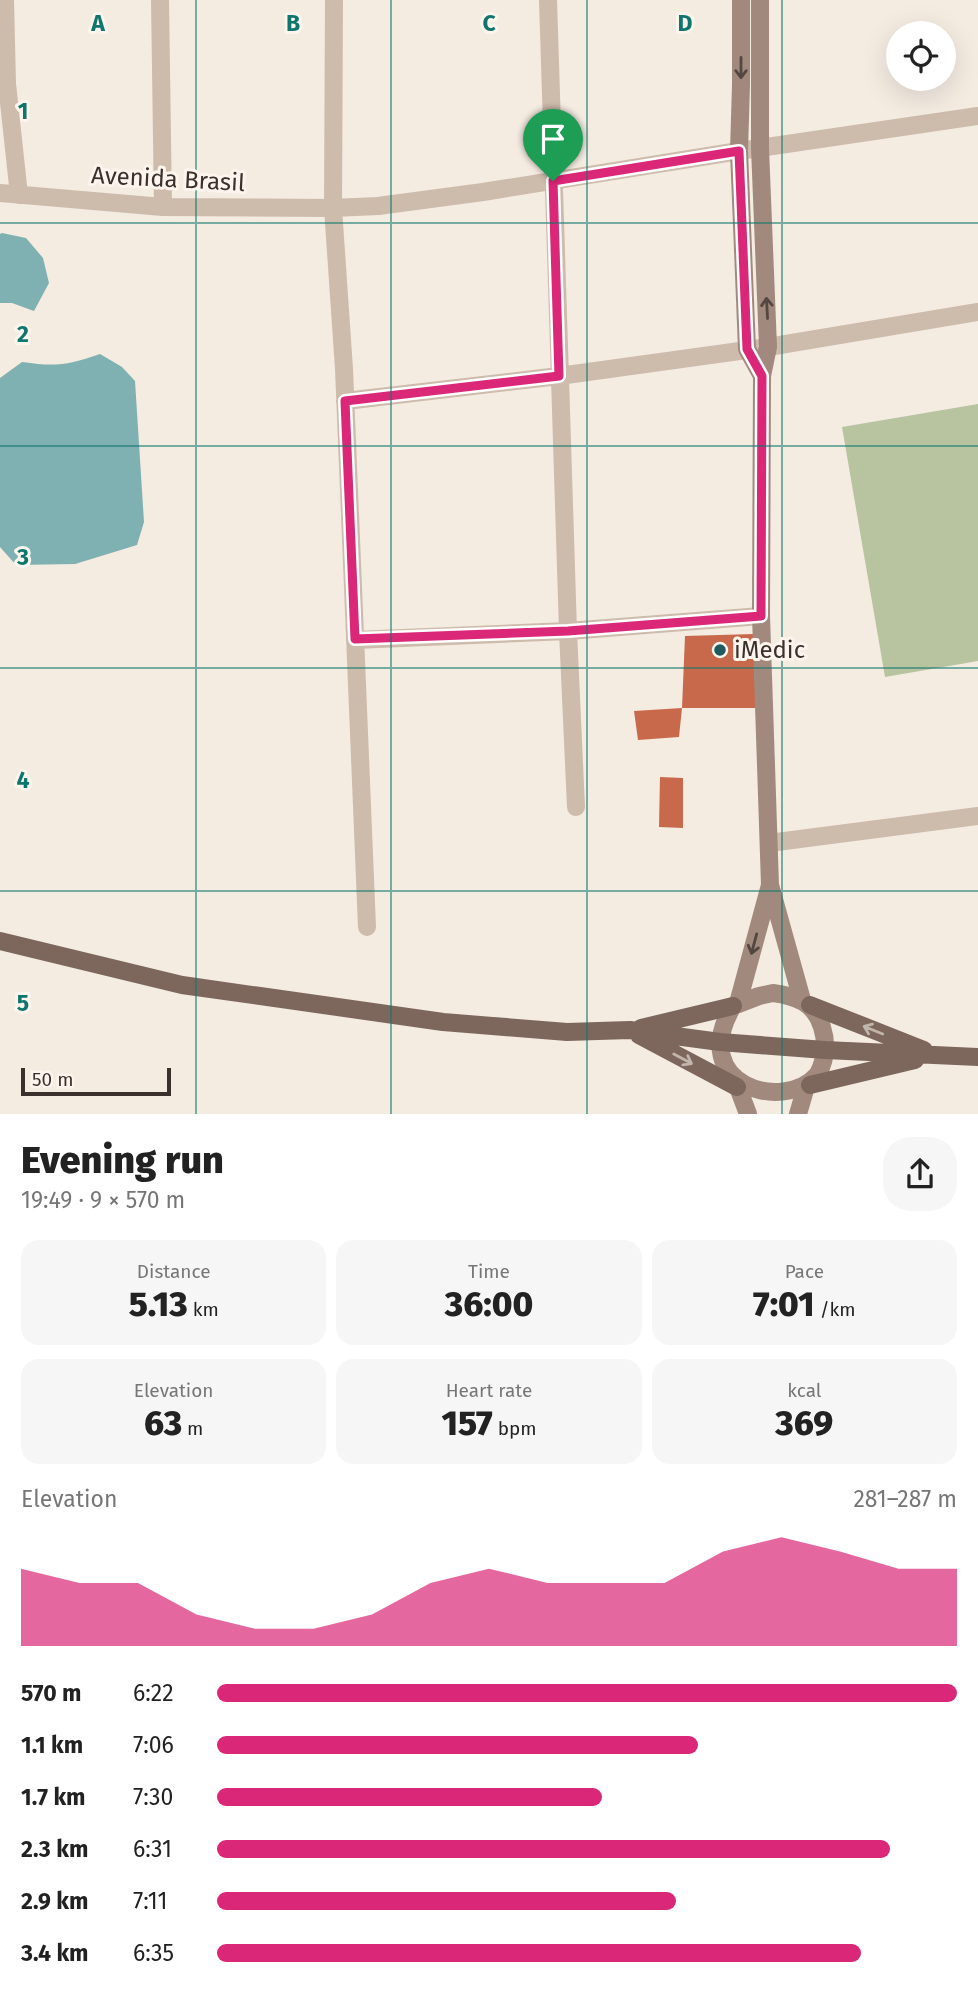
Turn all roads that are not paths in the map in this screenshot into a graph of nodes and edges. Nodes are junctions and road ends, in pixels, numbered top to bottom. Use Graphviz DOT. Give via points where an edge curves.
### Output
graph roads {
  1 [pos="5,0"];
  2 [pos="160,0"];
  3 [pos="334,0"];
  4 [pos="548,0"];
  5 [pos="741,0"];
  6 [pos="761,0"];
  7 [pos="3,22"];
  8 [pos="978,116"];
  9 [pos="760,148"];
  10 [pos="739,151"];
  11 [pos="553,181"];
  12 [pos="0,193"];
  13 [pos="19,195"];
  14 [pos="163,207"];
  15 [pos="333,208"];
  16 [pos="978,312"];
  17 [pos="768,347"];
  18 [pos="747,349"];
  19 [pos="559,376"];
  20 [pos="762,376"];
  21 [pos="345,401"];
  22 [pos="761,616"];
  23 [pos="568,631"];
  24 [pos="355,639"];
  25 [pos="576,807"];
  26 [pos="978,816"];
  27 [pos="769,843"];
  28 [pos="770,885"];
  29 [pos="367,928"];
  30 [pos="0,941"];
  31 [pos="806,1002"];
  32 [pos="736,1004"];
  33 [pos="629,1030"];
  34 [pos="720,1042"];
  35 [pos="825,1050"];
  36 [pos="937,1055"];
  37 [pos="978,1057"];
  38 [pos="808,1087"];
  39 [pos="738,1089"];
  40 [pos="748,1114"];
  41 [pos="798,1114"];
  1 -- 7 [label="street"];
  2 -- 14 [label="street"];
  3 -- 15 [label="street"];
  4 -- 11 [label="street"];
  5 -- 10 [label="main road, one-way"];
  6 -- 9 [label="main road"];
  7 -- 13 [label="street"];
  8 -- 9 [label="street, Avenida Brasil"];
  9 -- 10 [label="street, Avenida Brasil"];
  17 -- 9 [label="main road, one-way"];
  10 -- 11 [label="street, Avenida Brasil"];
  10 -- 18 [label="main road"];
  11 -- 15 [label="street, Avenida Brasil"];
  11 -- 19 [label="street"];
  12 -- 13 [label="street, Avenida Brasil"];
  13 -- 14 [label="street, Avenida Brasil"];
  14 -- 15 [label="street, Avenida Brasil"];
  15 -- 21 [label="street"];
  16 -- 17 [label="street"];
  17 -- 18 [label="street"];
  17 -- 20 [label="main road"];
  18 -- 19 [label="street"];
  18 -- 20 [label="main road"];
  19 -- 21 [label="street"];
  19 -- 23 [label="street"];
  20 -- 22 [label="main road"];
  21 -- 24 [label="street"];
  22 -- 23 [label="street"];
  22 -- 27 [label="main road"];
  23 -- 24 [label="street"];
  23 -- 25 [label="street"];
  24 -- 29 [label="street"];
  26 -- 27 [label="street"];
  27 -- 28 [label="main road"];
  28 -- 31 [label="main road"];
  28 -- 32 [label="main road, one-way"];
  30 -- 33 [label="main road" via="182,985 443,1022 567,1032"];
  31 -- 32 [label="main road" via="773,993"];
  31 -- 35 [label="main road" via="821,1024"];
  36 -- 31 [label="main road, one-way"];
  32 -- 33 [label="main road"];
  32 -- 34 [label="main road"];
  33 -- 34 [label="main road"];
  33 -- 39 [label="main road, one-way"];
  34 -- 35 [label="main road"];
  34 -- 39 [label="main road" via="724,1069"];
  35 -- 36 [label="main road"];
  35 -- 38 [label="main road" via="823,1065"];
  36 -- 37 [label="main road"];
  36 -- 38 [label="main road"];
  38 -- 39 [label="main road" via="773,1101"];
  38 -- 41 [label="main road"];
  39 -- 40 [label="main road"];
}
